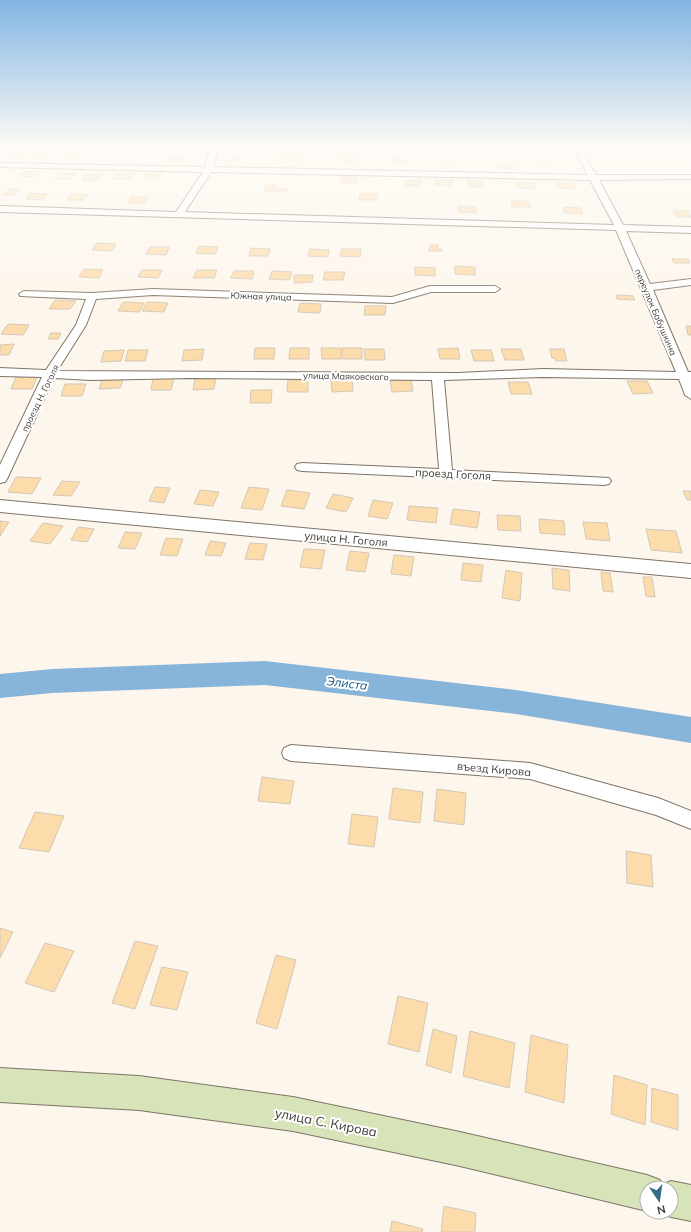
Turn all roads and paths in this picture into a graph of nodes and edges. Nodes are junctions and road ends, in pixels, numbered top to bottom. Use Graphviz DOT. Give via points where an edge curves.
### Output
graph roads {
  1 [pos="187,202"];
  2 [pos="606,202"];
  3 [pos="0,209"];
  4 [pos="179,214"];
  5 [pos="620,229"];
  6 [pos="691,230"];
  7 [pos="691,282"];
  8 [pos="646,288"];
  9 [pos="496,289"];
  10 [pos="24,294"];
  11 [pos="92,296"];
  12 [pos="0,372"];
  13 [pos="50,373"];
  14 [pos="438,376"];
  15 [pos="687,376"];
  16 [pos="691,395"];
  17 [pos="302,468"];
  18 [pos="446,474"];
  19 [pos="0,479"];
  20 [pos="604,481"];
  21 [pos="0,506"];
  22 [pos="691,571"];
  23 [pos="291,753"];
  24 [pos="691,820"];
  25 [pos="0,1085"];
  26 [pos="639,1191"];
  27 [pos="679,1201"];
  28 [pos="691,1203"];
  1 -- 4 [label="street"];
  2 -- 5 [label="street, переулок Бабушкина"];
  3 -- 4 [label="street"];
  4 -- 5 [label="street"];
  5 -- 6 [label="street"];
  5 -- 8 [label="street, переулок Бабушкина"];
  7 -- 8 [label="street"];
  8 -- 15 [label="street, переулок Бабушкина"];
  9 -- 11 [label="street, Южная улица" via="430,289 393,300 153,292"];
  10 -- 11 [label="street, Южная улица"];
  11 -- 13 [label="street, проезд Н. Гоголя" via="81,325"];
  12 -- 13 [label="street, улица Маяковского"];
  13 -- 14 [label="street, улица Маяковского" via="91,376"];
  13 -- 19 [label="street, проезд Н. Гоголя"];
  14 -- 15 [label="street, улица Маяковского" via="543,373"];
  14 -- 18 [label="street"];
  15 -- 16 [label="street, переулок Бабушкина"];
  17 -- 18 [label="street, проезд Гоголя"];
  18 -- 20 [label="street, проезд Гоголя"];
  21 -- 22 [label="street, улица Н. Гоголя"];
  23 -- 24 [label="street, въезд Кирова" via="530,771 658,807"];
  25 -- 26 [label="main road, улица С. Кирова" via="139,1093 293,1114 460,1149"];
  27 -- 28 [label="main road"];
}
